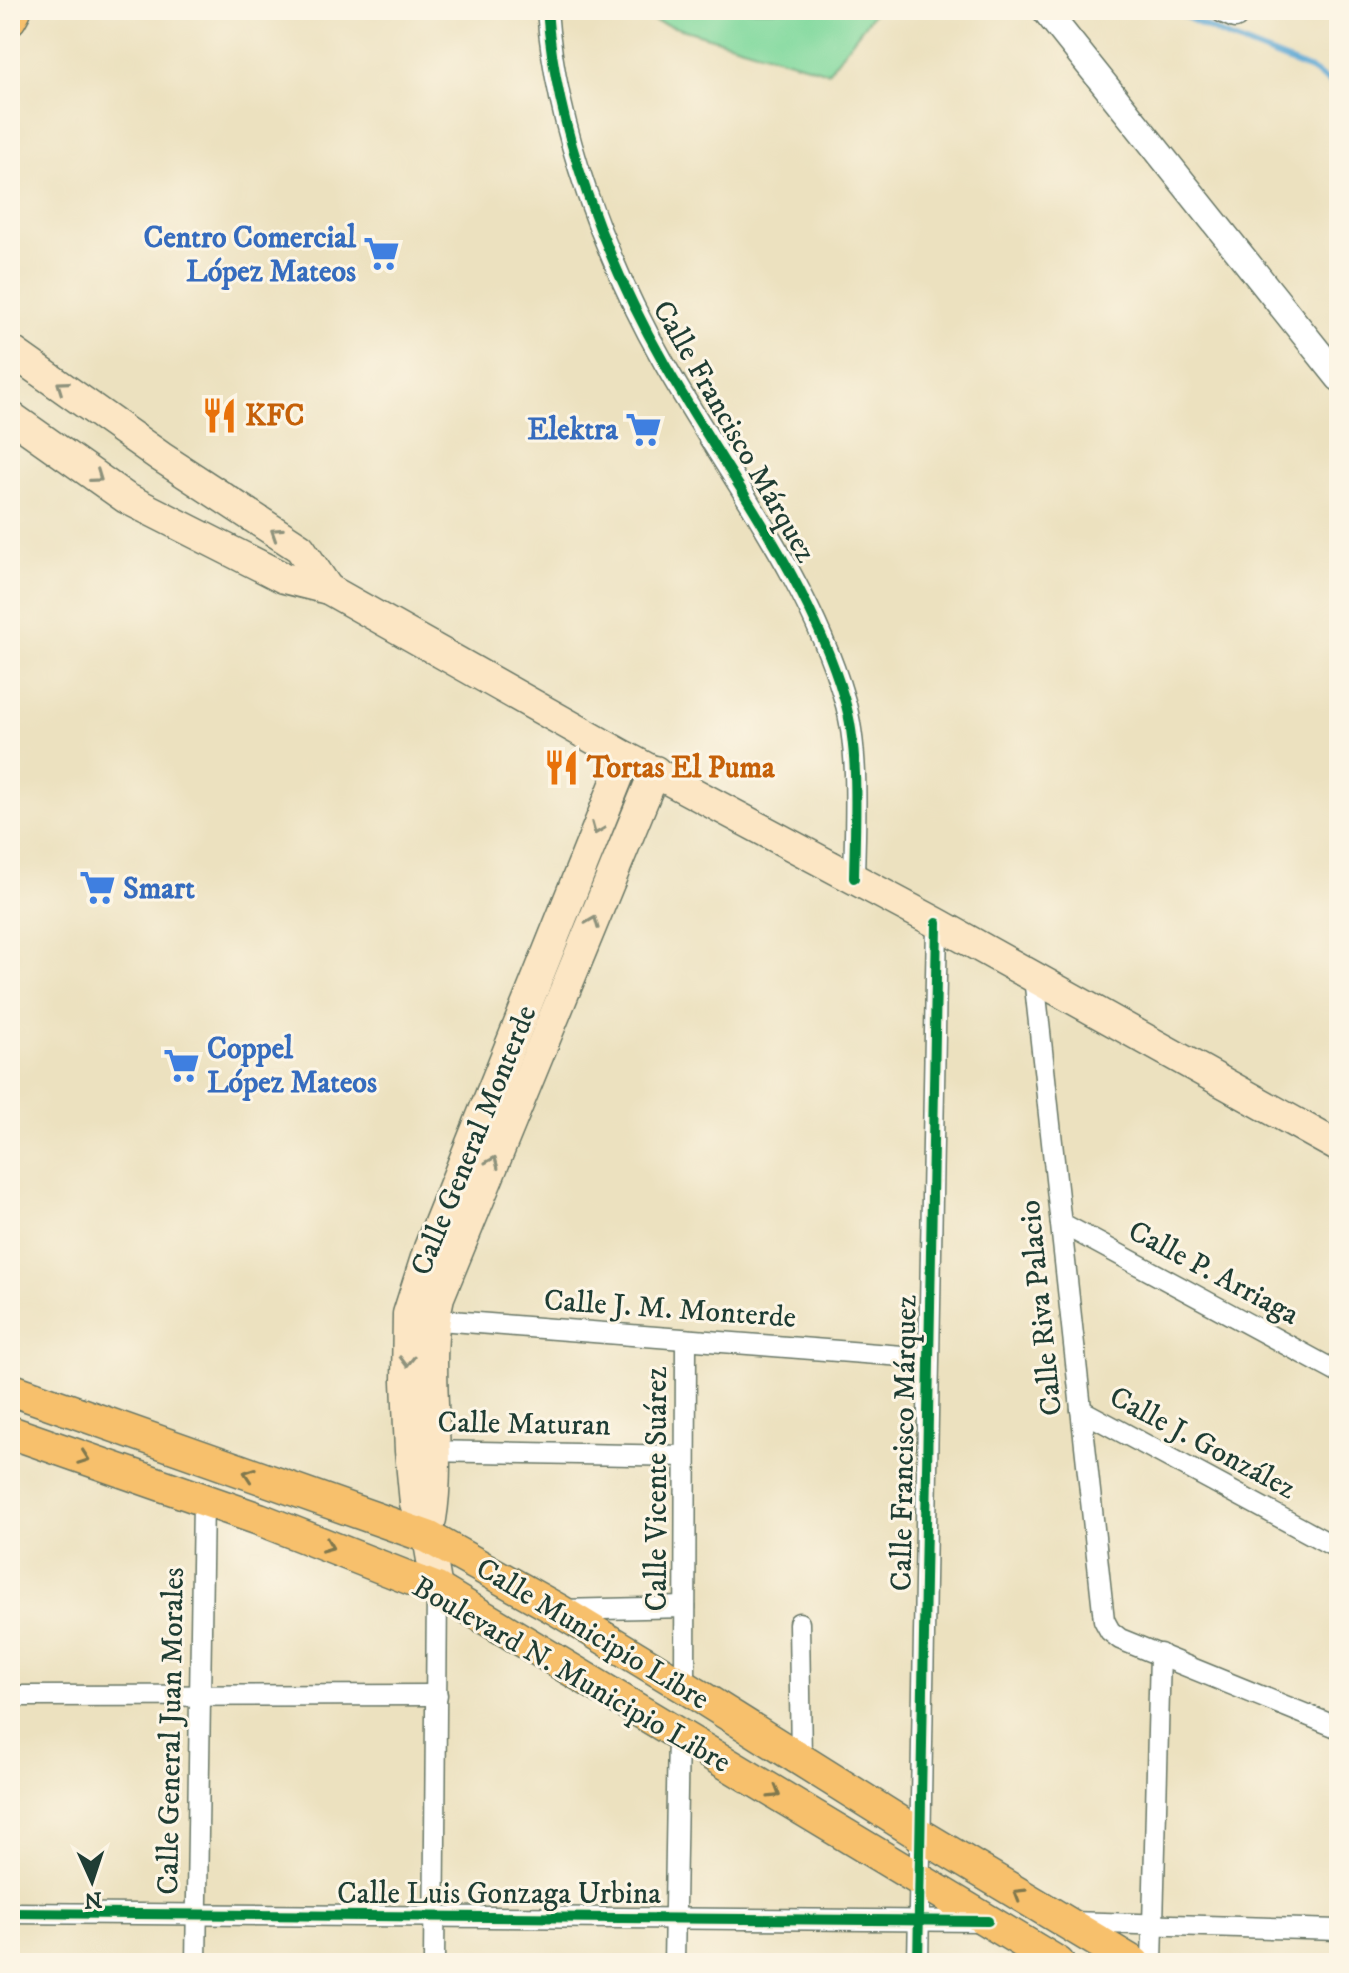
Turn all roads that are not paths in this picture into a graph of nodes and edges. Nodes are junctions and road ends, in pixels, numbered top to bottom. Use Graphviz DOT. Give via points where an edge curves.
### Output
graph roads {
  1 [pos="15,10"];
  2 [pos="547,10"];
  3 [pos="1045,10"];
  4 [pos="1224,10"];
  5 [pos="1239,10"];
  6 [pos="10,19"];
  7 [pos="10,350"];
  8 [pos="1339,378"];
  9 [pos="10,416"];
  10 [pos="161,457"];
  11 [pos="126,498"];
  12 [pos="328,589"];
  13 [pos="626,757"];
  14 [pos="655,771"];
  15 [pos="854,878"];
  16 [pos="937,923"];
  17 [pos="1034,977"];
  18 [pos="1339,1147"];
  19 [pos="1061,1223"];
  20 [pos="421,1317"];
  21 [pos="686,1340"];
  22 [pos="928,1358"];
  23 [pos="1339,1373"];
  24 [pos="10,1389"];
  25 [pos="67,1409"];
  26 [pos="1081,1410"];
  27 [pos="10,1432"];
  28 [pos="46,1444"];
  29 [pos="422,1451"];
  30 [pos="685,1456"];
  31 [pos="203,1500"];
  32 [pos="428,1537"];
  33 [pos="1339,1549"];
  34 [pos="437,1589"];
  35 [pos="685,1607"];
  36 [pos="558,1610"];
  37 [pos="799,1623"];
  38 [pos="1160,1654"];
  39 [pos="685,1687"];
  40 [pos="437,1695"];
  41 [pos="20,1696"];
  42 [pos="200,1696"];
  43 [pos="1339,1728"];
  44 [pos="678,1734"];
  45 [pos="801,1760"];
  46 [pos="919,1834"];
  47 [pos="919,1880"];
  48 [pos="10,1913"];
  49 [pos="197,1915"];
  50 [pos="435,1917"];
  51 [pos="675,1919"];
  52 [pos="919,1921"];
  53 [pos="988,1921"];
  54 [pos="1066,1922"];
  55 [pos="1153,1923"];
  56 [pos="1339,1930"];
  57 [pos="196,1963"];
  58 [pos="434,1963"];
  59 [pos="674,1963"];
  60 [pos="918,1963"];
  61 [pos="1058,1963"];
  62 [pos="1134,1963"];
  63 [pos="1152,1963"];
  1 -- 6 [label="main road"];
  2 -- 15 [label="street, Calle Francisco Márquez" via="579,165 635,309 785,561 845,699 851,735"];
  3 -- 8 [label="street"];
  4 -- 5 [label="street" via="1235,15"];
  10 -- 7 [label="main road, one-way"];
  9 -- 11 [label="main road, one-way"];
  10 -- 11 [label="main road" via="147,488"];
  12 -- 10 [label="main road, one-way" via="300,548"];
  11 -- 12 [label="main road" via="284,578"];
  12 -- 13 [label="main road"];
  13 -- 14 [label="main road"];
  13 -- 20 [label="main road, Calle General Monterde, one-way" via="429,1248"];
  14 -- 15 [label="main road"];
  20 -- 14 [label="main road, Calle General Monterde, one-way" via="446,1276"];
  15 -- 16 [label="main road"];
  16 -- 17 [label="main road"];
  16 -- 22 [label="street, Calle Francisco Márquez"];
  17 -- 18 [label="main road"];
  17 -- 19 [label="street, Calle Riva Palacio"];
  19 -- 23 [label="street, Calle P. Arriaga"];
  19 -- 26 [label="street, Calle Riva Palacio"];
  20 -- 21 [label="street, Calle J. M. Monterde"];
  20 -- 29 [label="main road, Calle General Monterde"];
  21 -- 22 [label="street, Calle J. M. Monterde"];
  21 -- 30 [label="street, Calle Vicente Suárez"];
  22 -- 46 [label="street, Calle Francisco Márquez"];
  24 -- 25 [label="main road, Calle Municipio Libre"];
  25 -- 28 [label="main road"];
  32 -- 25 [label="main road, Calle Municipio Libre, one-way"];
  26 -- 33 [label="street, Calle J. González"];
  26 -- 38 [label="street, Calle Riva Palacio" via="1102,1612 1120,1639"];
  27 -- 28 [label="main road, Boulevard N. Municipio Libre"];
  28 -- 31 [label="main road, Boulevard N. Municipio Libre, one-way"];
  29 -- 30 [label="street, Calle Maturan"];
  29 -- 32 [label="main road, Calle General Monterde" via="433,1510"];
  30 -- 35 [label="street, Calle Vicente Suárez"];
  31 -- 34 [label="main road, Boulevard N. Municipio Libre, one-way"];
  31 -- 42 [label="street, Calle General Juan Morales"];
  32 -- 34 [label="main road, Calle General Monterde"];
  32 -- 36 [label="main road, Calle Municipio Libre"];
  34 -- 40 [label="street, Calle General Monterde"];
  34 -- 44 [label="main road, Boulevard N. Municipio Libre"];
  35 -- 36 [label="street"];
  35 -- 39 [label="street, Calle Vicente Suárez"];
  36 -- 39 [label="main road, Calle Municipio Libre"];
  37 -- 45 [label="street"];
  38 -- 43 [label="street"];
  38 -- 55 [label="street"];
  39 -- 45 [label="main road, Calle Municipio Libre"];
  40 -- 42 [label="street"];
  40 -- 50 [label="street, Calle General Monterde"];
  41 -- 42 [label="street"];
  42 -- 49 [label="street, Calle General Juan Morales"];
  44 -- 47 [label="main road, Boulevard N. Municipio Libre, one-way"];
  44 -- 51 [label="street"];
  45 -- 46 [label="main road, Calle Municipio Libre"];
  46 -- 47 [label="street, Calle Francisco Márquez"];
  54 -- 46 [label="main road, Calle Municipio Libre, one-way"];
  47 -- 52 [label="street, Calle Francisco Márquez"];
  47 -- 53 [label="main road, Boulevard N. Municipio Libre"];
  48 -- 49 [label="street, Calle Luis Gonzaga Urbina"];
  49 -- 50 [label="street, Calle Luis Gonzaga Urbina"];
  49 -- 57 [label="street, Calle General Juan Morales"];
  50 -- 51 [label="street, Calle Luis Gonzaga Urbina"];
  50 -- 58 [label="street, Calle General Monterde"];
  51 -- 52 [label="street, Calle Luis Gonzaga Urbina"];
  51 -- 59 [label="street"];
  52 -- 53 [label="street, Calle Luis Gonzaga Urbina"];
  52 -- 60 [label="street, Calle Francisco Márquez"];
  53 -- 61 [label="main road, Boulevard N. Municipio Libre"];
  54 -- 55 [label="street"];
  54 -- 62 [label="main road, Calle Municipio Libre"];
  55 -- 56 [label="street"];
  55 -- 63 [label="street"];
}
